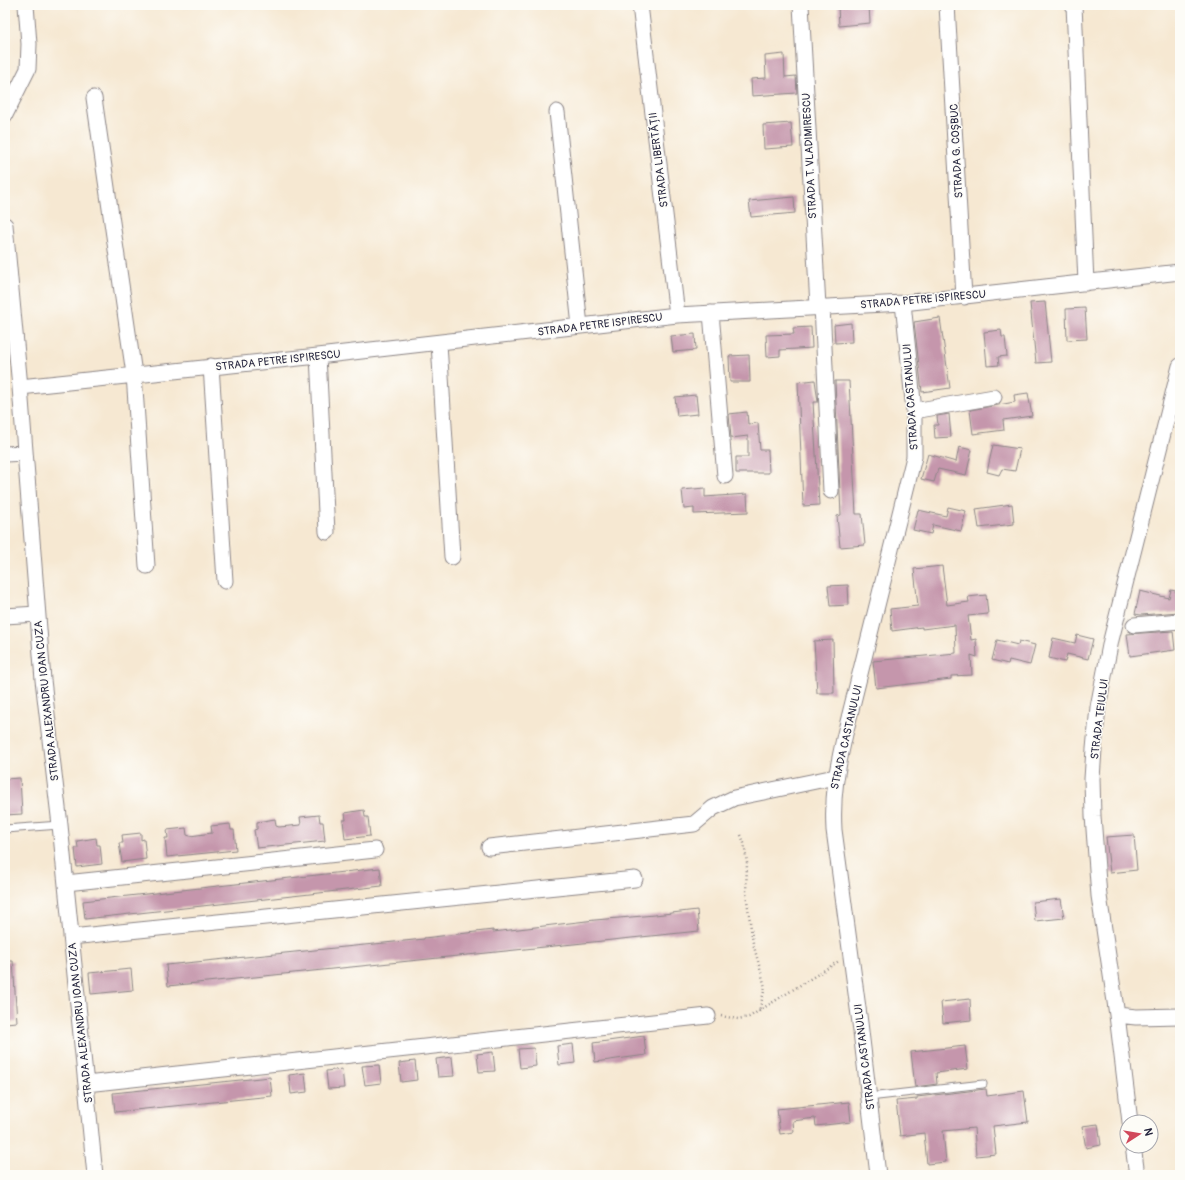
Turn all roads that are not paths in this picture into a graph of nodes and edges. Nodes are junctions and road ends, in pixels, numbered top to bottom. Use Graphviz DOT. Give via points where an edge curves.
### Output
graph roads {
  1 [pos="26,5"];
  2 [pos="640,5"];
  3 [pos="801,5"];
  4 [pos="947,5"];
  5 [pos="1074,5"];
  6 [pos="12,88"];
  7 [pos="94,98"];
  8 [pos="557,112"];
  9 [pos="5,115"];
  10 [pos="5,225"];
  11 [pos="1180,272"];
  12 [pos="1086,283"];
  13 [pos="964,297"];
  14 [pos="903,302"];
  15 [pos="820,306"];
  16 [pos="711,313"];
  17 [pos="677,315"];
  18 [pos="580,326"];
  19 [pos="439,342"];
  20 [pos="318,356"];
  21 [pos="212,366"];
  22 [pos="1180,366"];
  23 [pos="134,374"];
  24 [pos="20,387"];
  25 [pos="994,397"];
  26 [pos="914,411"];
  27 [pos="25,453"];
  28 [pos="5,454"];
  29 [pos="725,476"];
  30 [pos="831,491"];
  31 [pos="327,532"];
  32 [pos="452,557"];
  33 [pos="147,566"];
  34 [pos="225,582"];
  35 [pos="37,614"];
  36 [pos="5,616"];
  37 [pos="1180,621"];
  38 [pos="1134,625"];
  39 [pos="835,777"];
  40 [pos="60,825"];
  41 [pos="5,830"];
  42 [pos="489,847"];
  43 [pos="376,850"];
  44 [pos="636,879"];
  45 [pos="66,883"];
  46 [pos="71,937"];
  47 [pos="1117,1015"];
  48 [pos="708,1016"];
  49 [pos="1180,1016"];
  50 [pos="86,1084"];
  51 [pos="983,1084"];
  52 [pos="868,1097"];
  53 [pos="1129,1114"];
  54 [pos="1134,1154"];
  55 [pos="95,1175"];
  56 [pos="878,1175"];
  57 [pos="1136,1175"];
  1 -- 6 [label="street" via="28,69"];
  2 -- 17 [label="street, STRADA LIBERTĂȚII"];
  3 -- 15 [label="street, STRADA T. VLADIMIRESCU"];
  4 -- 13 [label="street, STRADA G. COȘBUC"];
  5 -- 12 [label="street"];
  6 -- 9 [label="street"];
  7 -- 23 [label="street"];
  8 -- 18 [label="street"];
  10 -- 24 [label="street, STRADA ALEXANDRU IOAN CUZA"];
  11 -- 12 [label="street, STRADA PETRE ISPIRESCU"];
  12 -- 13 [label="street, STRADA PETRE ISPIRESCU"];
  13 -- 14 [label="street, STRADA PETRE ISPIRESCU"];
  14 -- 15 [label="street, STRADA PETRE ISPIRESCU"];
  14 -- 26 [label="street, STRADA CASTANULUI"];
  15 -- 16 [label="street, STRADA PETRE ISPIRESCU"];
  15 -- 30 [label="street, STRADA T. VLADIMIRESCU"];
  16 -- 17 [label="street, STRADA PETRE ISPIRESCU"];
  16 -- 29 [label="street"];
  17 -- 18 [label="street, STRADA PETRE ISPIRESCU"];
  18 -- 19 [label="street, STRADA PETRE ISPIRESCU"];
  19 -- 20 [label="street, STRADA PETRE ISPIRESCU"];
  19 -- 32 [label="street"];
  20 -- 21 [label="street, STRADA PETRE ISPIRESCU"];
  20 -- 31 [label="street"];
  21 -- 23 [label="street, STRADA PETRE ISPIRESCU"];
  21 -- 34 [label="street"];
  22 -- 47 [label="street, STRADA TEIULUI" via="1111,640 1098,707 1092,779 1093,816 1098,896"];
  23 -- 24 [label="street, STRADA PETRE ISPIRESCU"];
  23 -- 33 [label="street"];
  24 -- 27 [label="street, STRADA ALEXANDRU IOAN CUZA"];
  25 -- 26 [label="street"];
  26 -- 39 [label="street, STRADA CASTANULUI" via="914,457"];
  27 -- 28 [label="street"];
  27 -- 35 [label="street, STRADA ALEXANDRU IOAN CUZA"];
  35 -- 36 [label="street"];
  35 -- 40 [label="street, STRADA ALEXANDRU IOAN CUZA"];
  37 -- 38 [label="street"];
  39 -- 42 [label="street" via="738,797 712,808 694,824"];
  39 -- 52 [label="street, STRADA CASTANULUI" via="834,830"];
  40 -- 41 [label="lane"];
  40 -- 45 [label="street, STRADA ALEXANDRU IOAN CUZA"];
  43 -- 45 [label="street"];
  44 -- 46 [label="street"];
  45 -- 46 [label="street, STRADA ALEXANDRU IOAN CUZA"];
  46 -- 50 [label="street, STRADA ALEXANDRU IOAN CUZA"];
  47 -- 49 [label="street"];
  47 -- 53 [label="street, STRADA TEIULUI"];
  48 -- 50 [label="street"];
  50 -- 55 [label="street, STRADA ALEXANDRU IOAN CUZA"];
  51 -- 52 [label="lane"];
  52 -- 56 [label="street, STRADA CASTANULUI"];
  54 -- 57 [label="street"];
}
